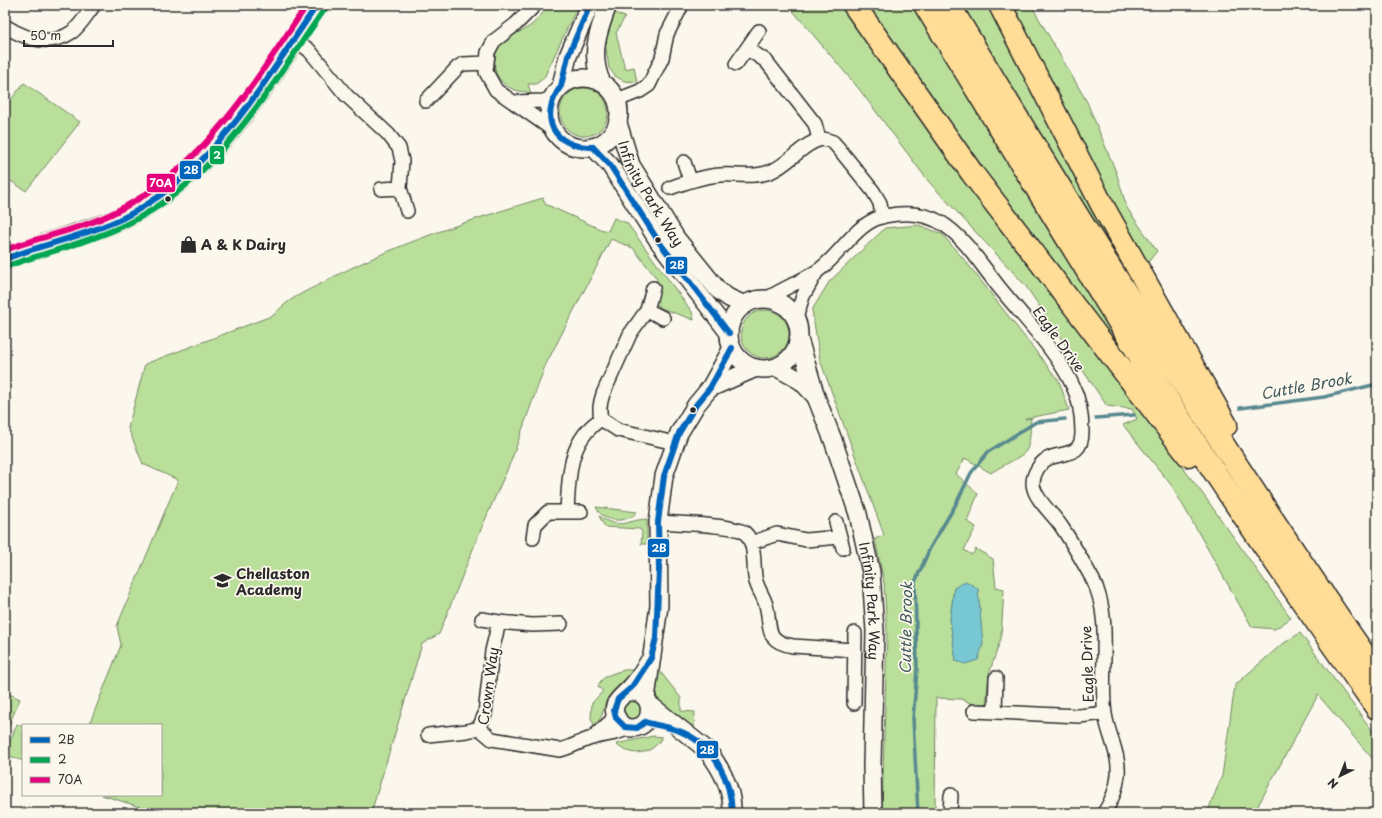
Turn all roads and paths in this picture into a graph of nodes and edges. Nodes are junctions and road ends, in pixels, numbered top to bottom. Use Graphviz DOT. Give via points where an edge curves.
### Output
graph roads {
  1 [pos="94,5"];
  2 [pos="317,5"];
  3 [pos="535,5"];
  4 [pos="590,5"];
  5 [pos="608,5"];
  6 [pos="682,5"];
  7 [pos="854,5"];
  8 [pos="925,5"];
  9 [pos="948,5"];
  10 [pos="1000,5"];
  11 [pos="5,26"];
  12 [pos="759,31"];
  13 [pos="294,39"];
  14 [pos="748,48"];
  15 [pos="486,63"];
  16 [pos="736,64"];
  17 [pos="602,83"];
  18 [pos="557,92"];
  19 [pos="426,100"];
  20 [pos="617,100"];
  21 [pos="514,102"];
  22 [pos="618,123"];
  23 [pos="553,130"];
  24 [pos="819,139"];
  25 [pos="593,147"];
  26 [pos="684,162"];
  27 [pos="690,180"];
  28 [pos="400,188"];
  29 [pos="670,188"];
  30 [pos="381,189"];
  31 [pos="407,211"];
  32 [pos="882,217"];
  33 [pos="5,259"];
  34 [pos="817,271"];
  35 [pos="654,288"];
  36 [pos="764,300"];
  37 [pos="745,305"];
  38 [pos="647,310"];
  39 [pos="663,318"];
  40 [pos="796,318"];
  41 [pos="799,339"];
  42 [pos="730,341"];
  43 [pos="776,367"];
  44 [pos="756,368"];
  45 [pos="710,388"];
  46 [pos="816,397"];
  47 [pos="601,419"];
  48 [pos="675,443"];
  49 [pos="567,512"];
  50 [pos="582,512"];
  51 [pos="658,522"];
  52 [pos="836,522"];
  53 [pos="533,538"];
  54 [pos="751,543"];
  55 [pos="1283,574"];
  56 [pos="1314,582"];
  57 [pos="482,619"];
  58 [pos="499,622"];
  59 [pos="561,624"];
  60 [pos="855,633"];
  61 [pos="854,650"];
  62 [pos="651,658"];
  63 [pos="1377,673"];
  64 [pos="996,678"];
  65 [pos="625,693"];
  66 [pos="648,701"];
  67 [pos="854,703"];
  68 [pos="1377,708"];
  69 [pos="974,711"];
  70 [pos="995,712"];
  71 [pos="1105,713"];
  72 [pos="614,714"];
  73 [pos="645,722"];
  74 [pos="479,728"];
  75 [pos="628,728"];
  76 [pos="684,733"];
  77 [pos="428,735"];
  78 [pos="592,738"];
  79 [pos="951,795"];
  80 [pos="732,813"];
  81 [pos="873,813"];
  82 [pos="950,813"];
  83 [pos="1104,813"];
  1 -- 11 [label="street" via="72,32 52,40 33,40"];
  2 -- 13 [label="main road"];
  3 -- 15 [label="street" via="494,41"];
  4 -- 18 [label="street" via="568,56"];
  5 -- 17 [label="street" via="595,49 597,72"];
  6 -- 20 [label="street" via="667,34 662,58 649,84 640,91"];
  7 -- 55 [label="highway" via="972,173 1210,484"];
  8 -- 55 [label="highway" via="1096,286"];
  9 -- 56 [label="highway" via="1142,320 1226,452"];
  10 -- 56 [label="highway" via="1101,203 1274,506"];
  12 -- 14 [label="street"];
  13 -- 28 [label="street" via="310,50 346,95 388,134 399,148 402,161"];
  13 -- 33 [label="main road" via="227,133 189,172 154,199 124,217 97,228"];
  14 -- 16 [label="street"];
  14 -- 24 [label="street" via="766,61 814,124"];
  15 -- 19 [label="street" via="462,64"];
  15 -- 21 [label="street" via="486,72 496,90"];
  17 -- 18 [label="street" via="596,79 581,78 567,82"];
  17 -- 20 [label="street" via="611,90"];
  18 -- 21 [label="street" via="544,101"];
  18 -- 23 [label="street" via="549,110"];
  20 -- 22 [label="street" via="620,111"];
  21 -- 23 [label="street"];
  22 -- 25 [label="street" via="609,139"];
  22 -- 37 [label="street, Infinity Park Way" via="631,165 676,238 718,290"];
  23 -- 25 [label="street" via="560,139 570,145"];
  24 -- 27 [label="street" via="771,171"];
  24 -- 32 [label="street" via="832,142 840,150 873,191 880,203"];
  25 -- 42 [label="street, Infinity Park Way" via="610,165 668,254"];
  26 -- 27 [label="street"];
  27 -- 29 [label="street"];
  28 -- 30 [label="street"];
  28 -- 31 [label="street"];
  32 -- 34 [label="street, Eagle Drive" via="858,232"];
  32 -- 71 [label="street, Eagle Drive" via="917,214 945,225 962,241 1048,347 1072,383 1080,408 1081,440 1078,448 1072,453 1050,457 1043,462 1034,477 1034,488 1062,527 1094,582 1100,602 1102,623"];
  34 -- 36 [label="street, Eagle Drive"];
  34 -- 40 [label="street, Eagle Drive" via="803,296"];
  35 -- 38 [label="street"];
  36 -- 37 [label="street"];
  36 -- 40 [label="street" via="776,301 786,306"];
  37 -- 42 [label="street" via="733,319"];
  38 -- 39 [label="street"];
  38 -- 47 [label="street" via="630,334 603,394 599,408"];
  40 -- 41 [label="street"];
  41 -- 43 [label="street" via="790,357"];
  41 -- 46 [label="street, Infinity Park Way"];
  42 -- 44 [label="street" via="741,360"];
  42 -- 45 [label="street, Crown Way"];
  43 -- 44 [label="street"];
  43 -- 46 [label="street, Infinity Park Way" via="801,382"];
  44 -- 45 [label="street, Crown Way"];
  45 -- 48 [label="street, Crown Way" via="690,415"];
  46 -- 81 [label="street, Infinity Park Way" via="834,440 854,500 872,572 875,631"];
  47 -- 48 [label="street" via="618,430"];
  47 -- 49 [label="street" via="591,426 572,457"];
  48 -- 51 [label="street, Crown Way" via="664,476"];
  49 -- 50 [label="street"];
  49 -- 53 [label="street" via="548,512 535,524"];
  51 -- 54 [label="street" via="731,527 745,533"];
  51 -- 62 [label="street, Crown Way" via="659,606"];
  52 -- 54 [label="street" via="841,542 806,540 777,534"];
  54 -- 61 [label="street" via="755,578 766,604 767,622 774,637 784,645"];
  55 -- 68 [label="highway"];
  56 -- 63 [label="highway"];
  57 -- 58 [label="street"];
  58 -- 59 [label="street"];
  58 -- 74 [label="street, Crown Way" via="492,651 485,714"];
  60 -- 61 [label="street"];
  61 -- 67 [label="street"];
  62 -- 65 [label="street, Crown Way" via="642,674"];
  62 -- 66 [label="street, Crown Way"];
  64 -- 70 [label="street"];
  65 -- 66 [label="street" via="637,692"];
  65 -- 72 [label="street, Crown Way" via="616,702"];
  66 -- 73 [label="street, Crown Way" via="650,712"];
  66 -- 76 [label="street"];
  69 -- 70 [label="street"];
  70 -- 71 [label="street" via="1079,716"];
  71 -- 83 [label="street, Eagle Drive" via="1118,766 1115,790"];
  72 -- 75 [label="street" via="619,722"];
  72 -- 78 [label="street, Crown Way" via="611,721"];
  73 -- 75 [label="street, Crown Way" via="637,728"];
  73 -- 76 [label="street"];
  74 -- 77 [label="street" via="467,732"];
  74 -- 78 [label="street, Crown Way" via="492,739 548,749 569,748"];
  75 -- 78 [label="street, Crown Way" via="617,734"];
  76 -- 80 [label="street" via="707,750 723,772 728,785"];
  79 -- 82 [label="street"];
}
